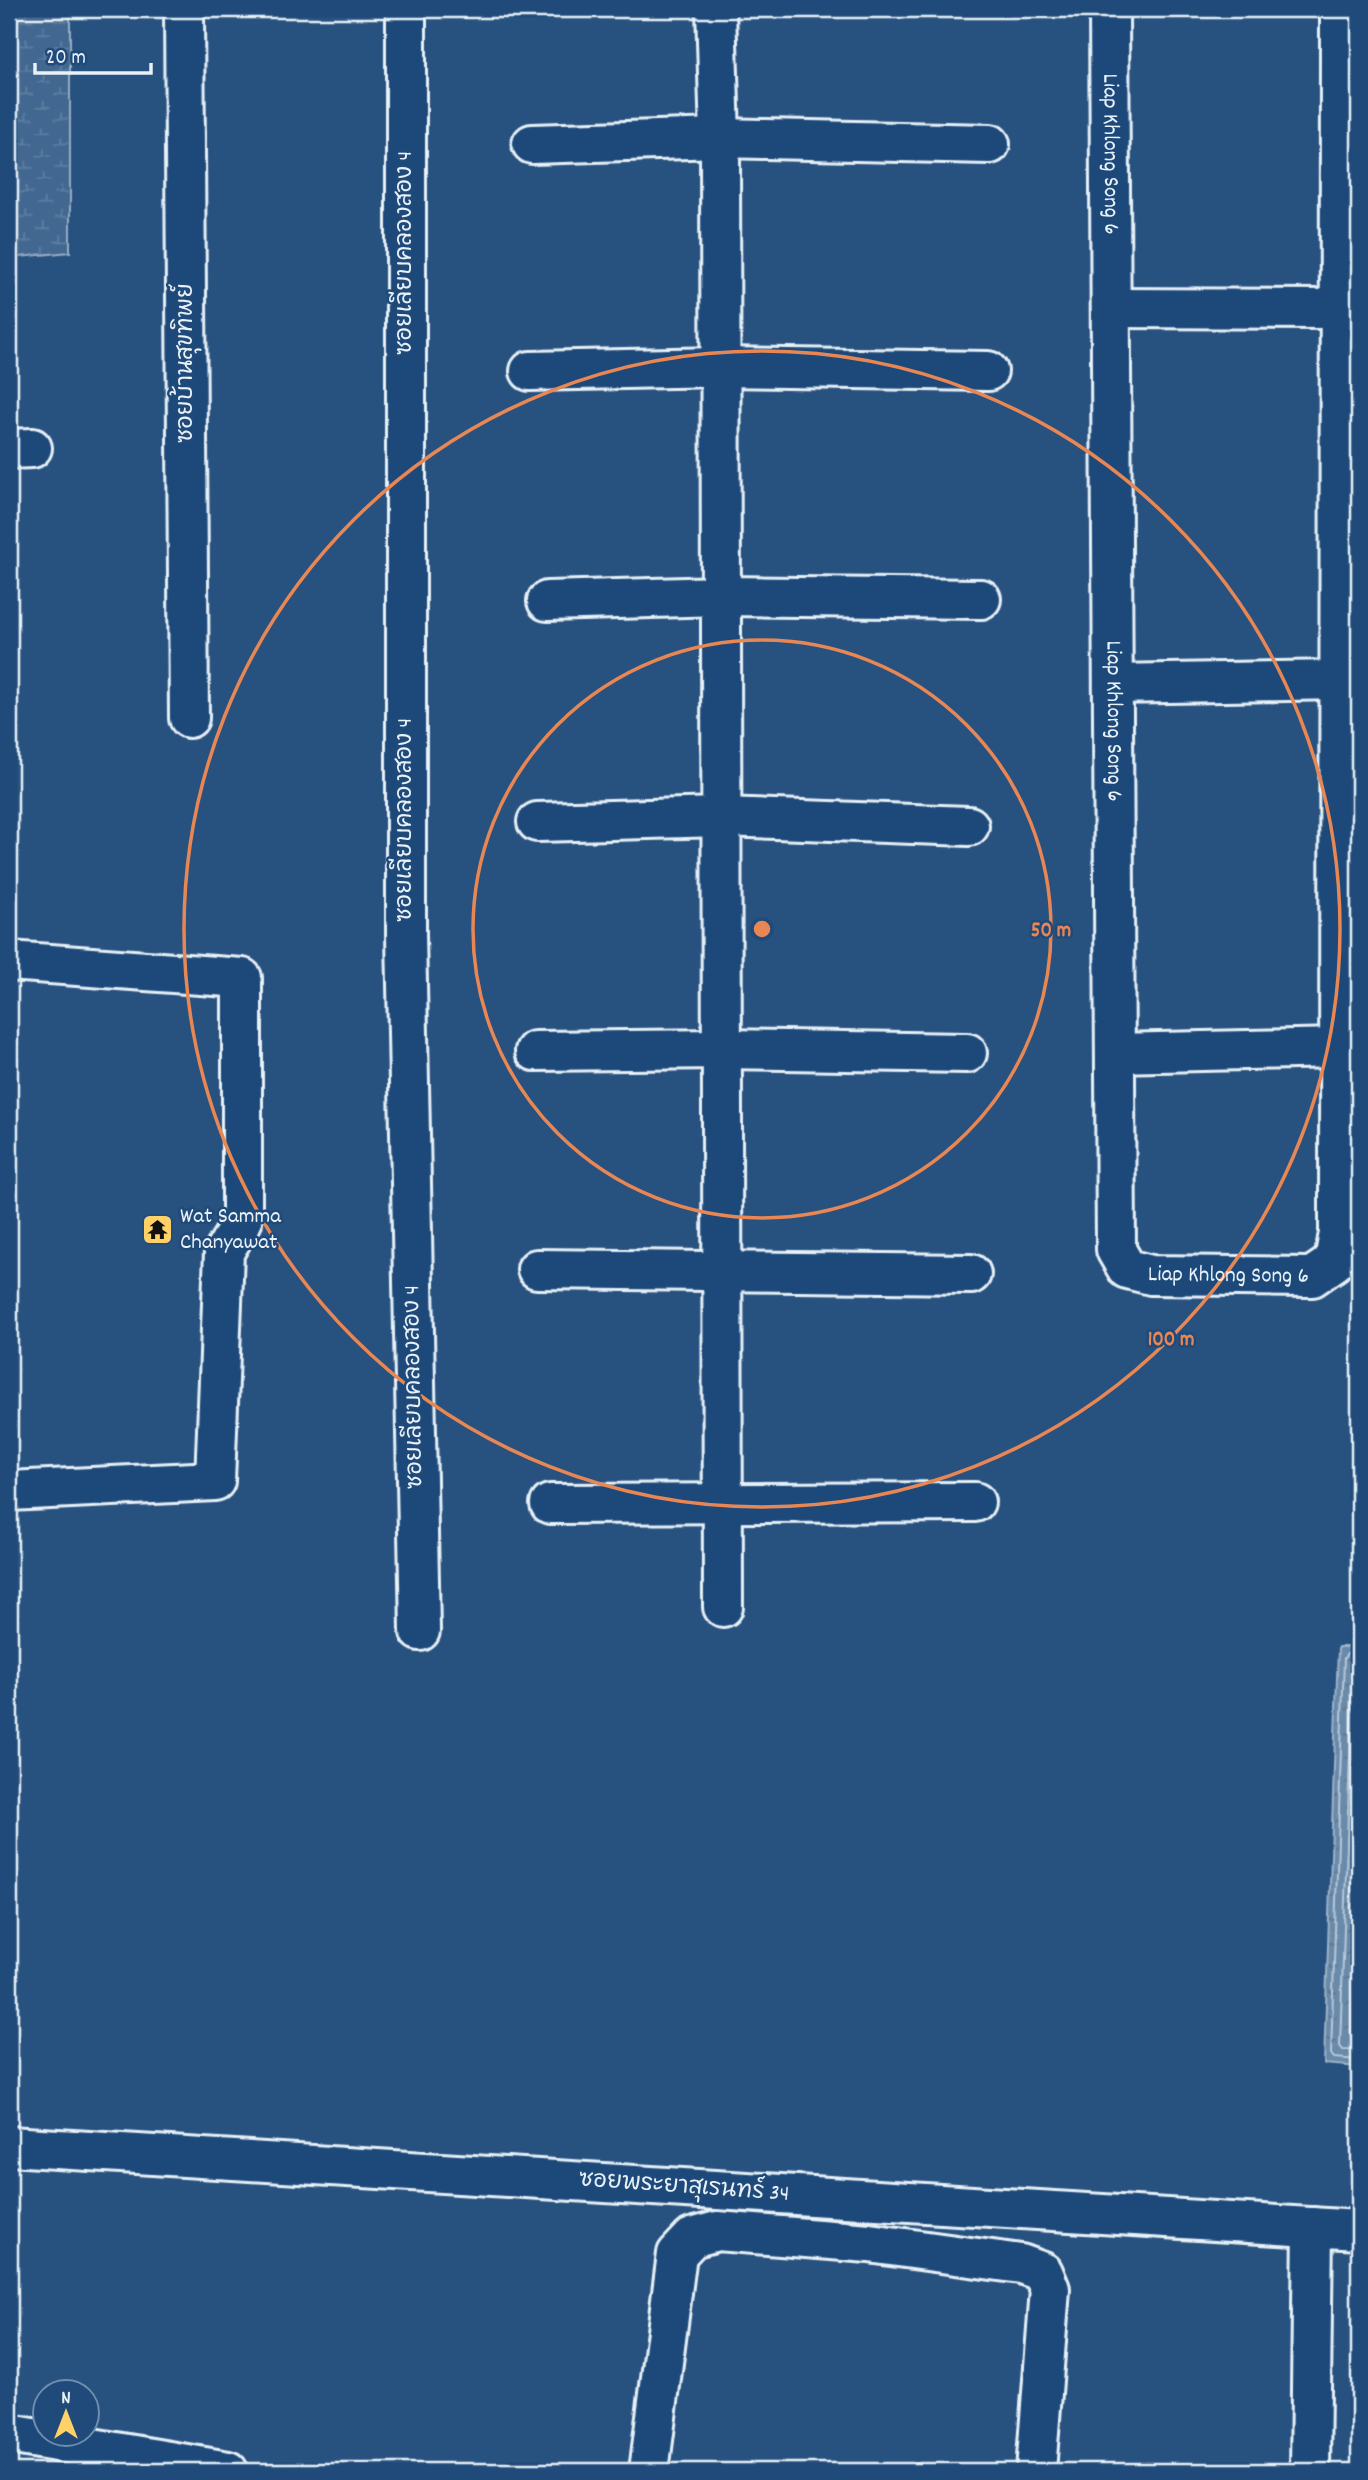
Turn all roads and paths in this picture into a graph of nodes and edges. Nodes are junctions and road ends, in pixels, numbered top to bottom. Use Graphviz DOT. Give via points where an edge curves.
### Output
graph roads {
  1 [pos="184,9"];
  2 [pos="406,9"];
  3 [pos="716,9"];
  4 [pos="1109,9"];
  5 [pos="1339,9"];
  6 [pos="720,138"];
  7 [pos="532,144"];
  8 [pos="990,144"];
  9 [pos="1111,308"];
  10 [pos="1339,309"];
  11 [pos="720,367"];
  12 [pos="530,371"];
  13 [pos="988,371"];
  14 [pos="721,596"];
  15 [pos="982,599"];
  16 [pos="547,601"];
  17 [pos="1339,681"];
  18 [pos="1113,684"];
  19 [pos="189,718"];
  20 [pos="722,817"];
  21 [pos="537,822"];
  22 [pos="969,826"];
  23 [pos="9,961"];
  24 [pos="1339,1048"];
  25 [pos="722,1049"];
  26 [pos="535,1051"];
  27 [pos="967,1053"];
  28 [pos="1115,1053"];
  29 [pos="537,1269"];
  30 [pos="722,1270"];
  31 [pos="971,1274"];
  32 [pos="9,1491"];
  33 [pos="723,1502"];
  34 [pos="975,1502"];
  35 [pos="550,1504"];
  36 [pos="723,1607"];
  37 [pos="420,1631"];
  38 [pos="9,2146"];
  39 [pos="876,2200"];
  40 [pos="1313,2227"];
  41 [pos="1359,2230"];
  42 [pos="869,2244"];
  43 [pos="9,2434"];
  44 [pos="228,2471"];
  45 [pos="649,2471"];
  46 [pos="1036,2471"];
  47 [pos="1310,2471"];
  1 -- 19 [label="street, ซอยบ้านสุขทิพย์"];
  2 -- 37 [label="street, ซอยเลียบคลองสอง 4" via="406,934"];
  3 -- 6 [label="street"];
  4 -- 9 [label="street, Liap Khlong Song 6"];
  5 -- 10 [label="street, Liap Khlong Song 6"];
  6 -- 7 [label="street"];
  6 -- 8 [label="street"];
  6 -- 11 [label="street"];
  9 -- 10 [label="street"];
  9 -- 18 [label="street, Liap Khlong Song 6"];
  10 -- 17 [label="street, Liap Khlong Song 6"];
  11 -- 12 [label="street"];
  11 -- 13 [label="street"];
  11 -- 14 [label="street"];
  14 -- 15 [label="street"];
  14 -- 16 [label="street"];
  14 -- 20 [label="street"];
  17 -- 18 [label="street"];
  17 -- 24 [label="street, Liap Khlong Song 6"];
  18 -- 28 [label="street, Liap Khlong Song 6"];
  20 -- 21 [label="street"];
  20 -- 22 [label="street"];
  20 -- 25 [label="street"];
  23 -- 32 [label="street" via="242,978 242,1222 223,1252 215,1480"];
  24 -- 28 [label="street"];
  24 -- 28 [label="street, Liap Khlong Song 6" via="1339,1233 1334,1262 1312,1276 1151,1275 1127,1269 1116,1250"];
  25 -- 26 [label="street"];
  25 -- 27 [label="street"];
  25 -- 30 [label="street"];
  29 -- 30 [label="street"];
  30 -- 31 [label="street"];
  30 -- 33 [label="street"];
  33 -- 34 [label="street"];
  33 -- 35 [label="street"];
  33 -- 36 [label="street"];
  38 -- 39 [label="street, ซอยพระยาสุเรนทร์ 34"];
  39 -- 40 [label="street, ซอยพระยาสุเรนทร์ 34"];
  39 -- 42 [label="street"];
  40 -- 41 [label="street, ซอยพระยาสุเรนทร์ 34"];
  40 -- 47 [label="street"];
  42 -- 45 [label="street" via="717,2231 692,2238 677,2254"];
  42 -- 46 [label="street" via="1021,2264 1043,2272 1050,2289"];
  43 -- 44 [label="street"];
}
